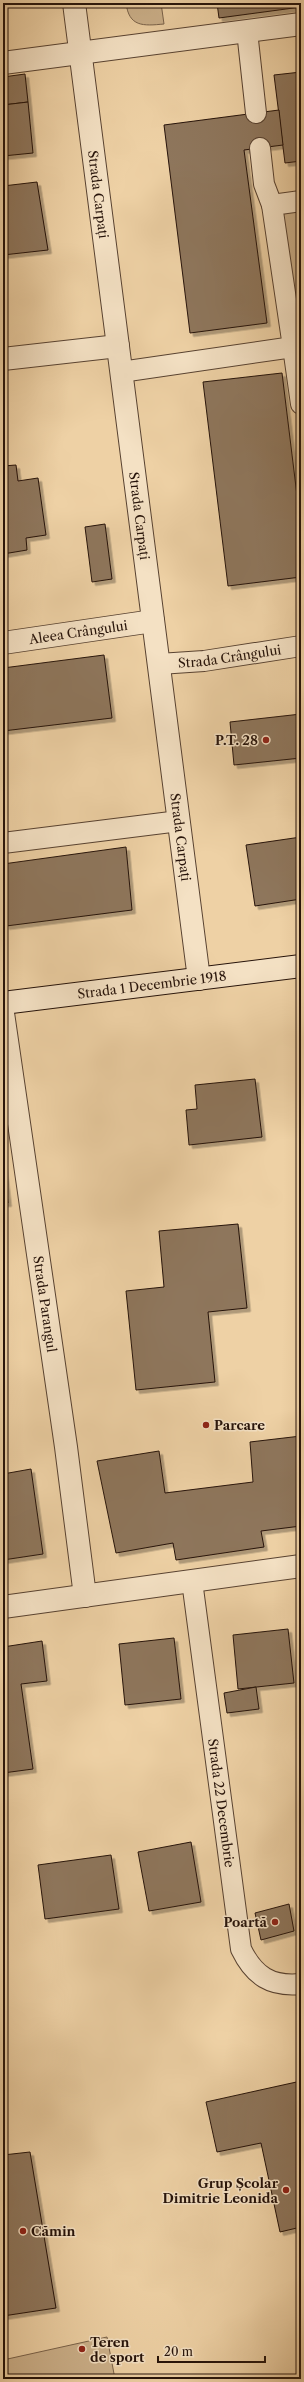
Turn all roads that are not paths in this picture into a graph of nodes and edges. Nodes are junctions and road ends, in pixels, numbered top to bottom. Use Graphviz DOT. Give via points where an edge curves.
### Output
graph roads {
  1 [pos="74,3"];
  2 [pos="301,24"];
  3 [pos="247,31"];
  4 [pos="80,53"];
  5 [pos="3,63"];
  6 [pos="256,113"];
  7 [pos="260,148"];
  8 [pos="301,201"];
  9 [pos="272,205"];
  10 [pos="118,346"];
  11 [pos="293,347"];
  12 [pos="3,359"];
  13 [pos="121,372"];
  14 [pos="301,404"];
  15 [pos="153,621"];
  16 [pos="3,643"];
  17 [pos="301,646"];
  18 [pos="159,664"];
  19 [pos="179,821"];
  20 [pos="3,843"];
  21 [pos="301,966"];
  22 [pos="199,979"];
  23 [pos="3,1003"];
  24 [pos="3,1013"];
  25 [pos="301,1566"];
  26 [pos="192,1581"];
  27 [pos="85,1596"];
  28 [pos="3,1607"];
  29 [pos="301,1984"];
  1 -- 4 [label="street, Strada Carpați"];
  2 -- 3 [label="street"];
  3 -- 4 [label="street"];
  3 -- 6 [label="lane"];
  4 -- 5 [label="street"];
  4 -- 10 [label="street, Strada Carpați"];
  7 -- 9 [label="lane" via="264,184"];
  8 -- 9 [label="lane"];
  9 -- 11 [label="lane"];
  10 -- 12 [label="street"];
  10 -- 13 [label="street, Strada Carpați"];
  11 -- 13 [label="lane"];
  11 -- 14 [label="lane"];
  13 -- 15 [label="street, Strada Carpați"];
  15 -- 16 [label="street, Aleea Crângului"];
  15 -- 18 [label="street, Strada Carpați"];
  17 -- 18 [label="lane, Strada Crângului" via="204,661"];
  18 -- 19 [label="street, Strada Carpați"];
  19 -- 20 [label="lane"];
  19 -- 22 [label="street, Strada Carpați"];
  21 -- 22 [label="street, Strada 1 Decembrie 1918"];
  22 -- 23 [label="street, Strada 1 Decembrie 1918"];
  24 -- 27 [label="street, Strada Parangul"];
  25 -- 26 [label="street"];
  26 -- 27 [label="street"];
  26 -- 29 [label="lane, Strada 22 Decembrie" via="241,1949 249,1965 258,1974 278,1984"];
  27 -- 28 [label="street"];
}
